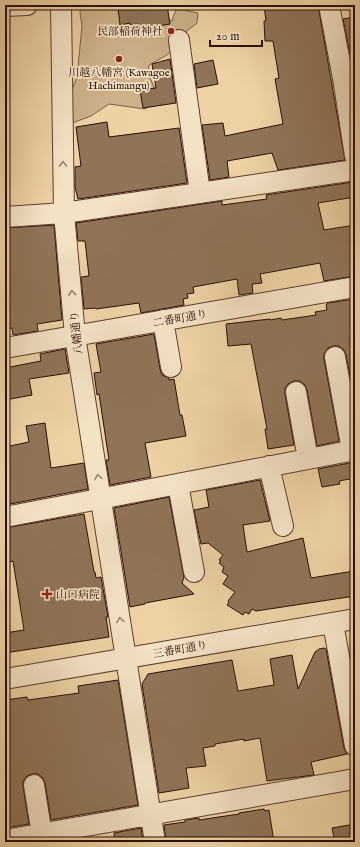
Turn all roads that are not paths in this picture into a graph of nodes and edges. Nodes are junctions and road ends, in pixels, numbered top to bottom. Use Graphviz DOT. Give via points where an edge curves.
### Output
graph roads {
  1 [pos="27,5"];
  2 [pos="61,5"];
  3 [pos="330,5"];
  4 [pos="5,6"];
  5 [pos="179,40"];
  6 [pos="355,156"];
  7 [pos="355,170"];
  8 [pos="200,193"];
  9 [pos="64,213"];
  10 [pos="5,217"];
  11 [pos="355,287"];
  12 [pos="163,320"];
  13 [pos="75,336"];
  14 [pos="5,348"];
  15 [pos="335,357"];
  16 [pos="171,367"];
  17 [pos="296,392"];
  18 [pos="354,450"];
  19 [pos="308,459"];
  20 [pos="269,466"];
  21 [pos="178,484"];
  22 [pos="102,498"];
  23 [pos="5,516"];
  24 [pos="283,526"];
  25 [pos="194,572"];
  26 [pos="355,619"];
  27 [pos="334,623"];
  28 [pos="126,658"];
  29 [pos="5,679"];
  30 [pos="355,746"];
  31 [pos="355,779"];
  32 [pos="34,785"];
  33 [pos="151,814"];
  34 [pos="42,834"];
  35 [pos="5,840"];
  36 [pos="155,842"];
  1 -- 4 [label="street"];
  9 -- 2 [label="street, 八幡通り, one-way"];
  3 -- 6 [label="street"];
  5 -- 8 [label="street"];
  7 -- 8 [label="street"];
  8 -- 9 [label="street"];
  9 -- 10 [label="street"];
  13 -- 9 [label="street, 八幡通り, one-way"];
  11 -- 12 [label="street, 二番町通り"];
  12 -- 13 [label="street, 二番町通り"];
  12 -- 16 [label="street"];
  13 -- 14 [label="street, 二番町通り"];
  22 -- 13 [label="street, 八幡通り, one-way"];
  15 -- 18 [label="street"];
  17 -- 19 [label="street"];
  18 -- 19 [label="street"];
  19 -- 20 [label="street"];
  20 -- 21 [label="street"];
  20 -- 24 [label="street"];
  21 -- 22 [label="street"];
  21 -- 25 [label="street"];
  22 -- 23 [label="street"];
  28 -- 22 [label="street, 八幡通り, one-way"];
  26 -- 27 [label="street, 三番町通り"];
  27 -- 28 [label="street, 三番町通り"];
  27 -- 30 [label="street"];
  28 -- 29 [label="street, 三番町通り"];
  28 -- 33 [label="street, 八幡通り"];
  31 -- 33 [label="street"];
  32 -- 34 [label="street"];
  33 -- 34 [label="street"];
  33 -- 36 [label="street, 八幡通り"];
  34 -- 35 [label="street"];
}
